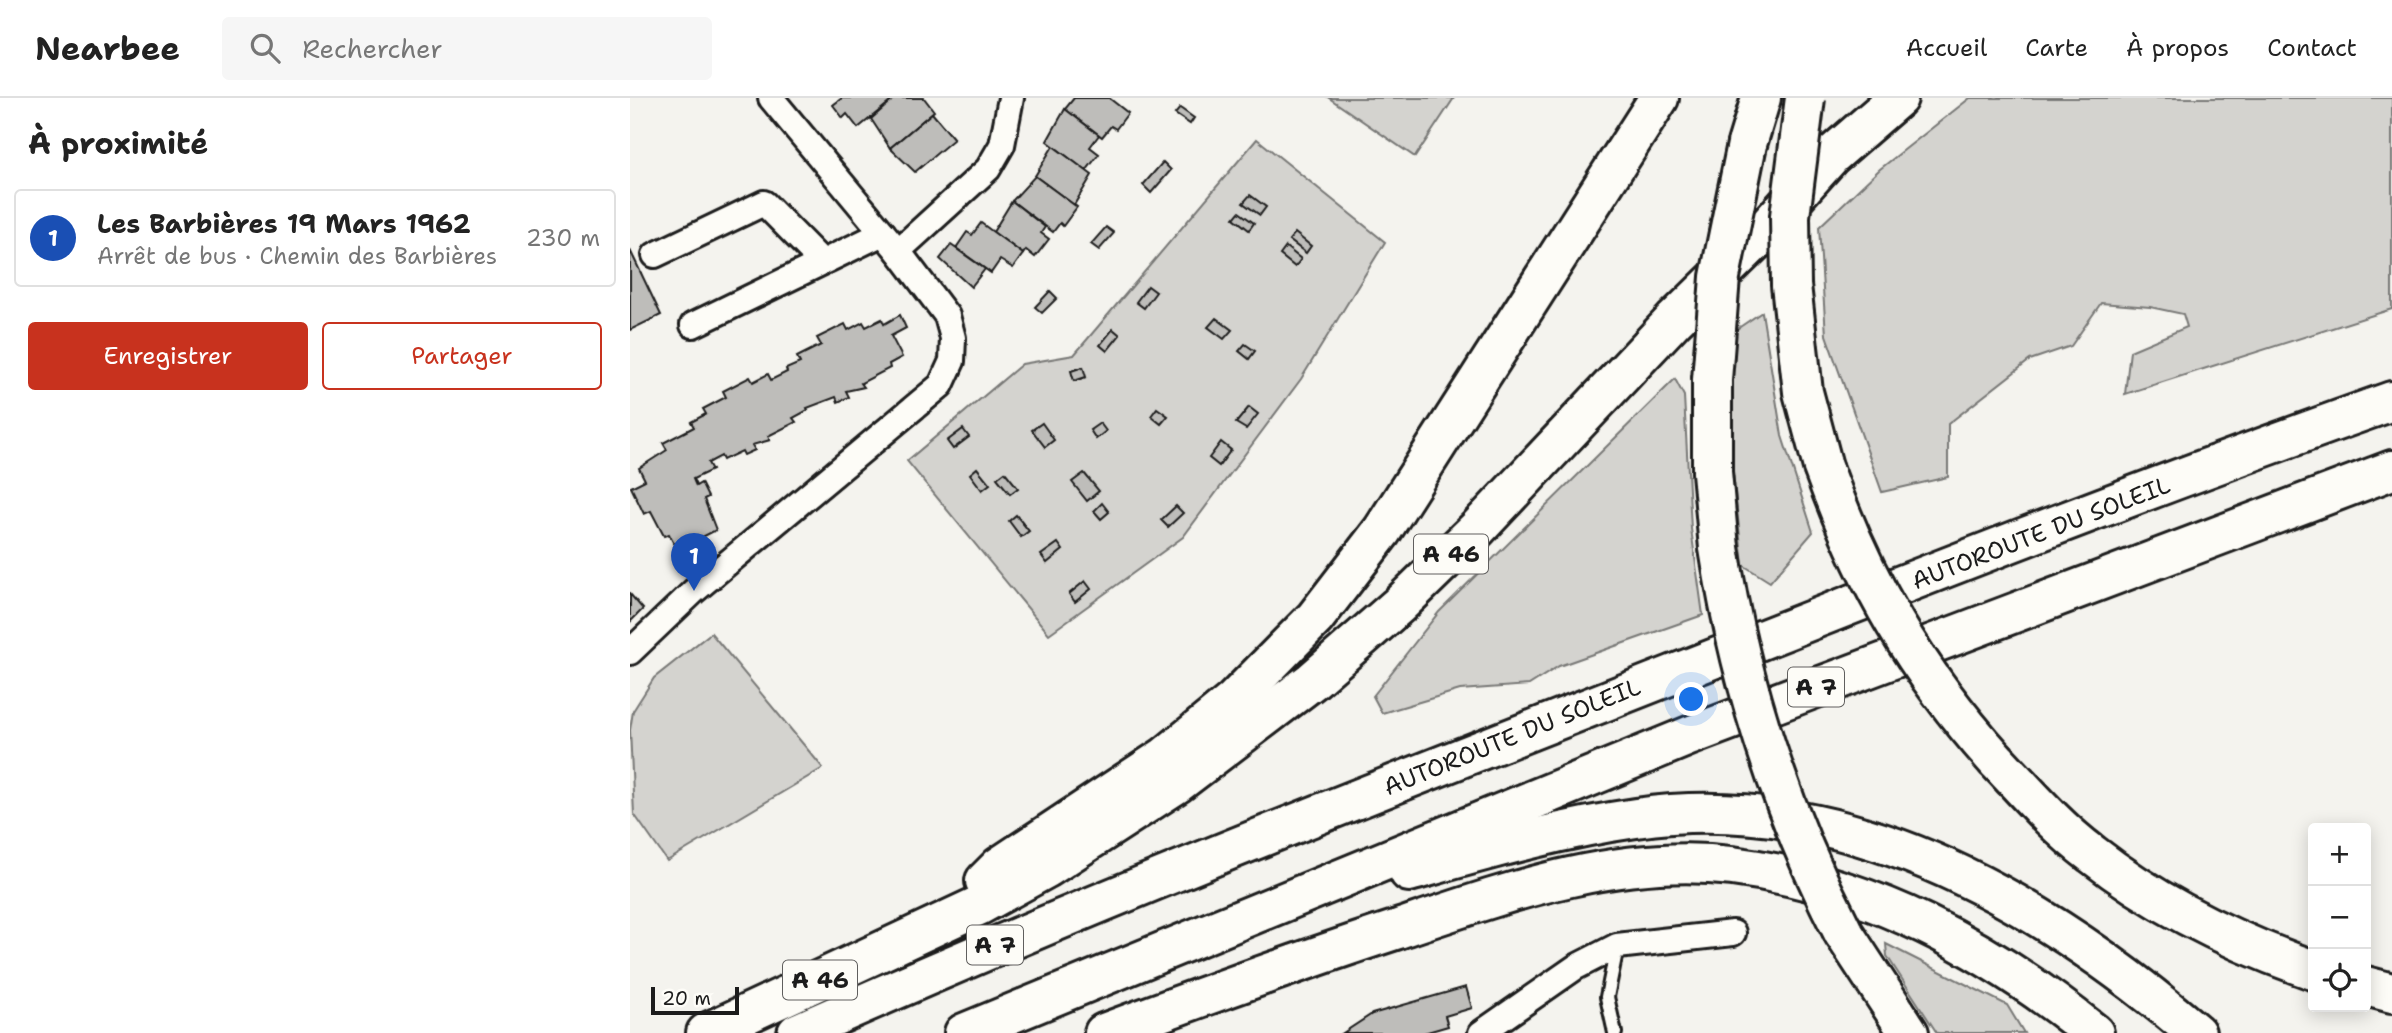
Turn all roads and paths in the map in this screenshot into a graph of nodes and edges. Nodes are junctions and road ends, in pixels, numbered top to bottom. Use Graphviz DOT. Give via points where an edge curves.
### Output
graph roads {
  1 [pos="771,98"];
  2 [pos="1011,98"];
  3 [pos="1659,98"];
  4 [pos="1761,98"];
  5 [pos="1805,98"];
  6 [pos="1898,98"];
  7 [pos="890,242"];
  8 [pos="655,255"];
  9 [pos="822,262"];
  10 [pos="693,326"];
  11 [pos="2392,401"];
  12 [pos="2392,470"];
  13 [pos="630,652"];
  14 [pos="1245,917"];
  15 [pos="934,927"];
  16 [pos="1732,933"];
  17 [pos="1617,946"];
  18 [pos="2308,968"];
  19 [pos="2371,987"];
  20 [pos="2392,993"];
  21 [pos="706,1033"];
  22 [pos="797,1033"];
  23 [pos="964,1033"];
  24 [pos="1104,1033"];
  25 [pos="1482,1033"];
  26 [pos="1615,1033"];
  27 [pos="1909,1033"];
  28 [pos="2094,1033"];
  29 [pos="2196,1033"];
  1 -- 7 [label="street"];
  2 -- 7 [label="street" via="1002,145 988,169"];
  3 -- 15 [label="highway" via="1382,531 1315,618 1166,755 1000,866"];
  4 -- 27 [label="highway, bridge" via="1720,276 1712,380 1712,472 1719,548 1738,657 1768,760 1804,854 1843,932"];
  5 -- 18 [label="highway, bridge" via="1791,205 1791,285 1803,392 1824,467 1858,558 1891,621 1938,692 2064,830 2117,873 2248,945"];
  6 -- 15 [label="highway, A 46" via="1832,156 1478,528 1355,643 1254,725 1111,829"];
  7 -- 9 [label="street"];
  7 -- 13 [label="street" via="947,316 953,338 952,361 941,385 694,591"];
  8 -- 9 [label="street" via="764,204"];
  9 -- 10 [label="street"];
  11 -- 22 [label="highway, AUTOROUTE DU SOLEIL / A 7" via="1843,607 1234,847 985,949"];
  12 -- 14 [label="highway, A 7" via="1689,736"];
  14 -- 23 [label="highway, A 7"];
  14 -- 29 [label="highway" via="1570,830 1637,818 1712,813 1772,817 1857,834 1974,881 2063,931"];
  15 -- 21 [label="highway, A 46"];
  16 -- 17 [label="street"];
  17 -- 25 [label="street" via="1576,967"];
  17 -- 26 [label="lane" via="1608,997"];
  19 -- 20 [label="highway"];
  24 -- 28 [label="highway" via="1476,903 1563,879 1676,864 1788,875 1895,908 1996,962"];
}
